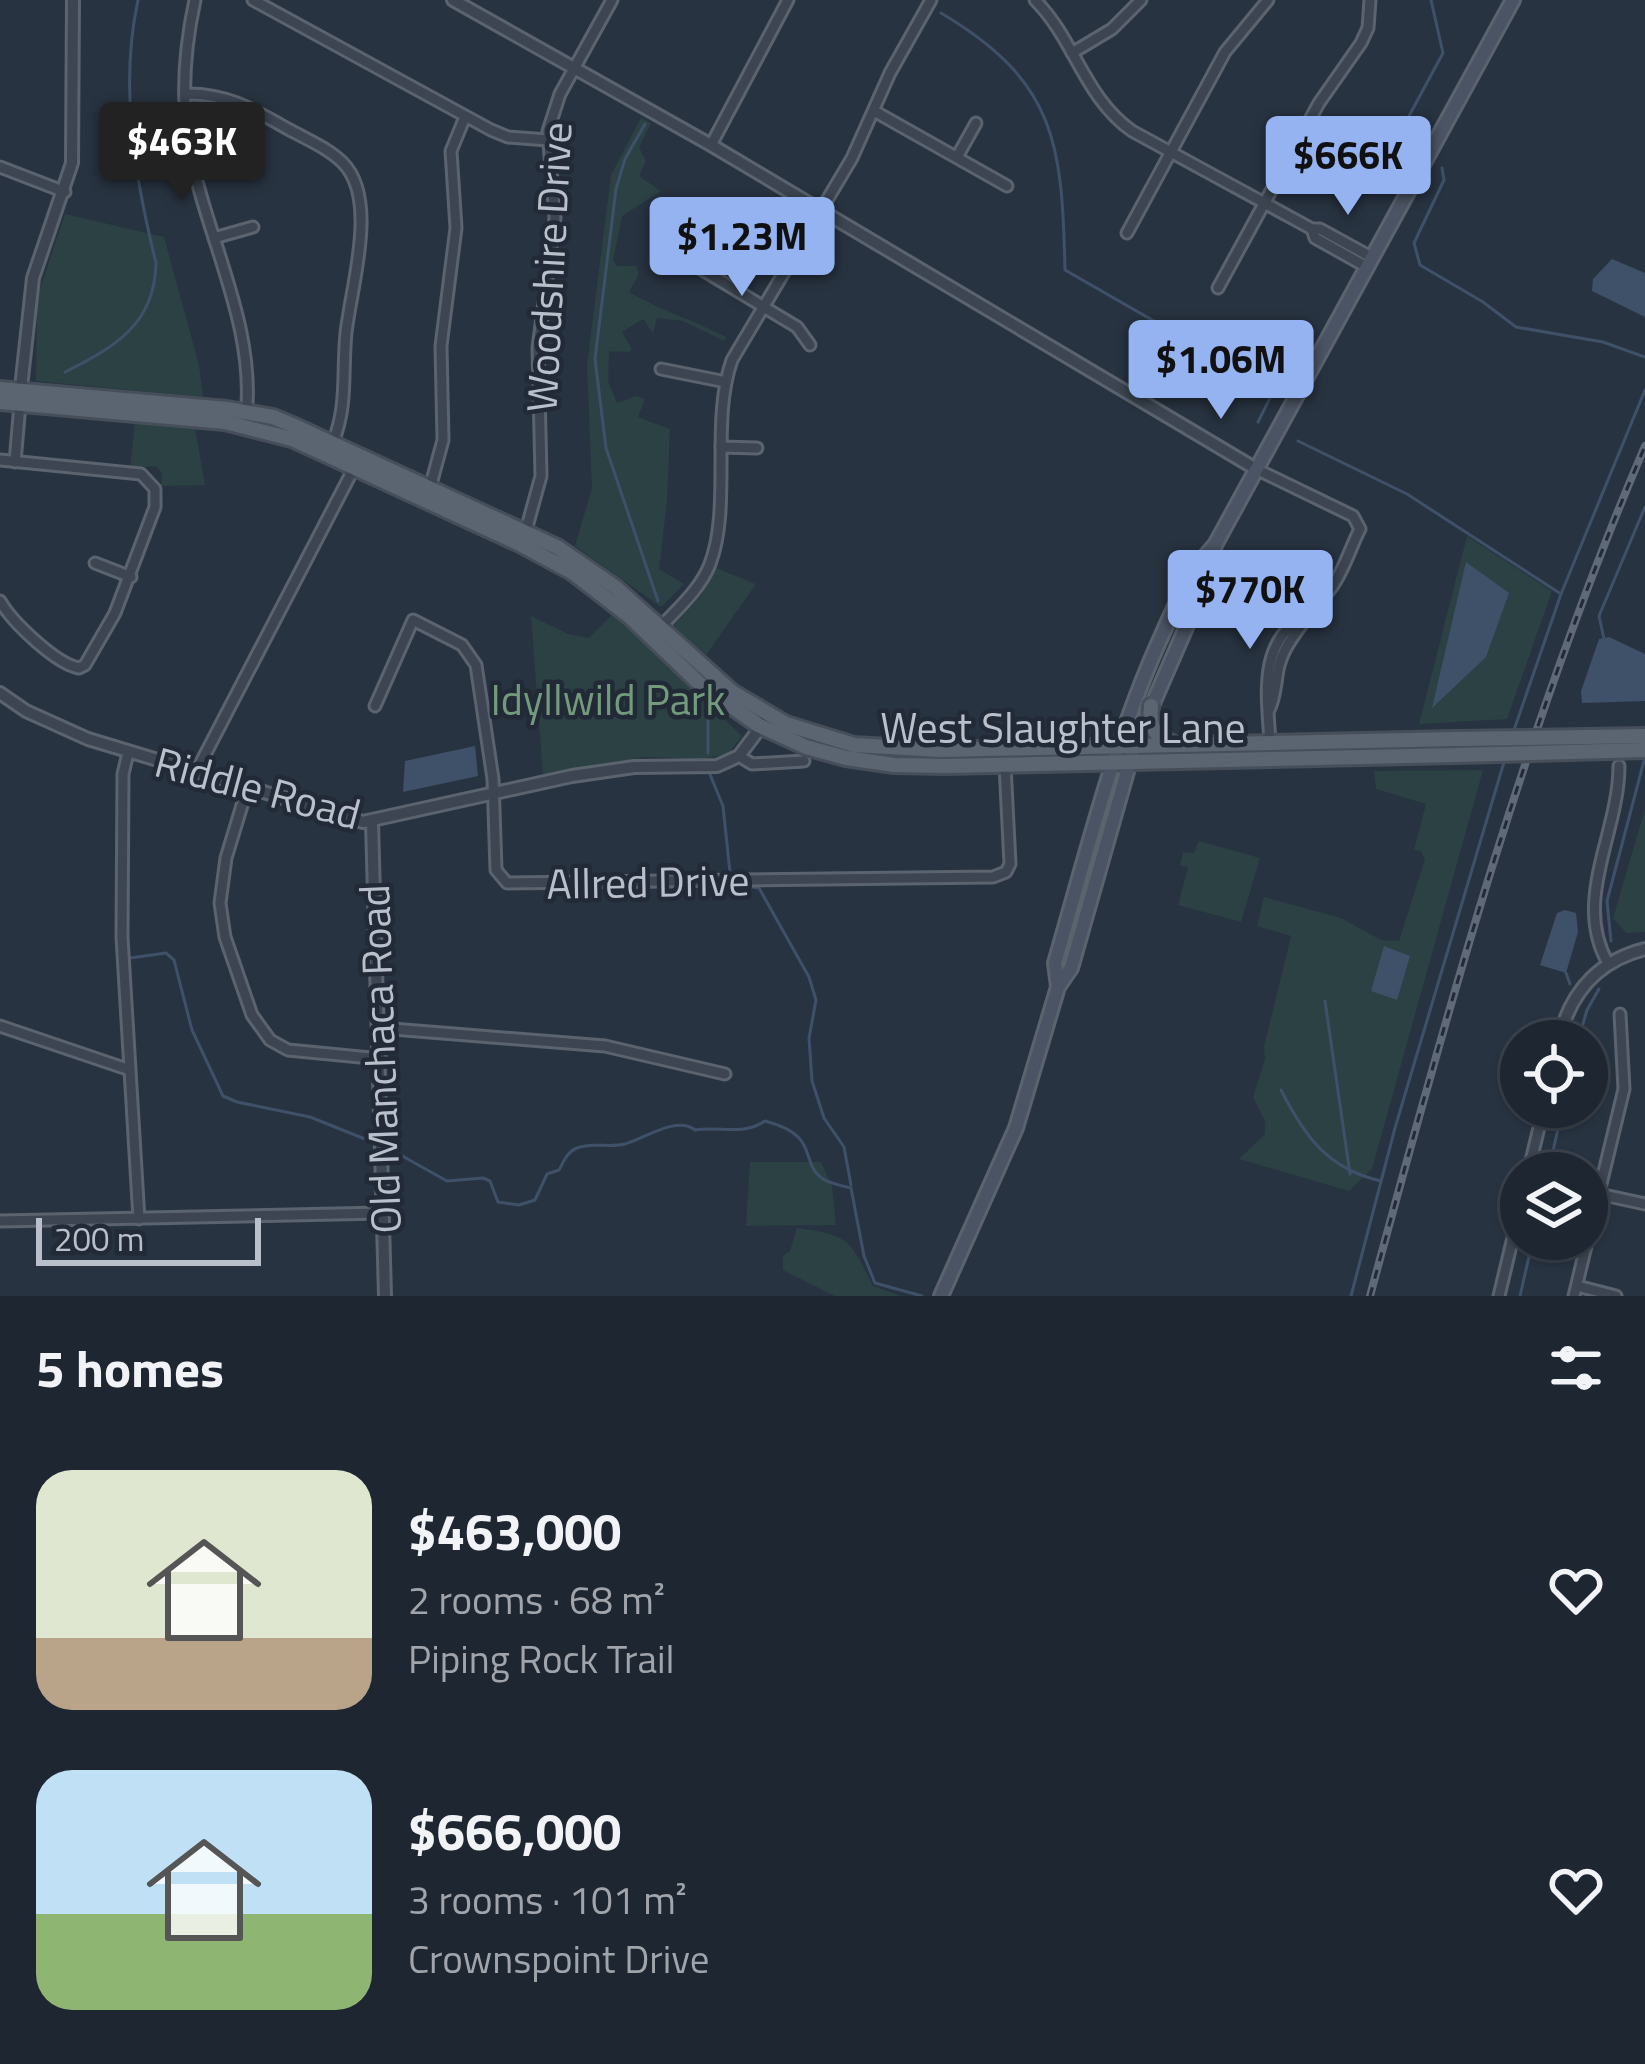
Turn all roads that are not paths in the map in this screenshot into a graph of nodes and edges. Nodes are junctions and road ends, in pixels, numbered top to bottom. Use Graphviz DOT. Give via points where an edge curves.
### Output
graph roads {
  1 [pos="73,0"];
  2 [pos="195,0"];
  3 [pos="254,0"];
  4 [pos="283,0"];
  5 [pos="453,0"];
  6 [pos="612,0"];
  7 [pos="788,0"];
  8 [pos="931,0"];
  9 [pos="1035,0"];
  10 [pos="1141,0"];
  11 [pos="1268,0"];
  12 [pos="1370,0"];
  13 [pos="1513,0"];
  14 [pos="277,12"];
  15 [pos="1072,53"];
  16 [pos="575,67"];
  17 [pos="185,94"];
  18 [pos="874,111"];
  19 [pos="465,117"];
  20 [pos="976,123"];
  21 [pos="548,140"];
  22 [pos="711,145"];
  23 [pos="1171,152"];
  24 [pos="957,157"];
  25 [pos="0,167"];
  26 [pos="1007,186"];
  27 [pos="65,192"];
  28 [pos="1264,202"];
  29 [pos="820,210"];
  30 [pos="253,227"];
  31 [pos="1127,233"];
  32 [pos="214,238"];
  33 [pos="671,251"];
  34 [pos="1369,262"];
  35 [pos="1218,288"];
  36 [pos="763,306"];
  37 [pos="810,346"];
  38 [pos="661,369"];
  39 [pos="725,382"];
  40 [pos="0,389"];
  41 [pos="20,397"];
  42 [pos="0,402"];
  43 [pos="246,418"];
  44 [pos="333,442"];
  45 [pos="721,447"];
  46 [pos="757,448"];
  47 [pos="0,460"];
  48 [pos="15,462"];
  49 [pos="354,468"];
  50 [pos="1256,469"];
  51 [pos="430,488"];
  52 [pos="523,538"];
  53 [pos="1215,545"];
  54 [pos="94,563"];
  55 [pos="130,577"];
  56 [pos="0,601"];
  57 [pos="656,632"];
  58 [pos="0,693"];
  59 [pos="375,706"];
  60 [pos="1151,706"];
  61 [pos="763,720"];
  62 [pos="1645,736"];
  63 [pos="1270,743"];
  64 [pos="1180,745"];
  65 [pos="1456,747"];
  66 [pos="940,750"];
  67 [pos="1645,750"];
  68 [pos="128,753"];
  69 [pos="739,755"];
  70 [pos="1124,755"];
  71 [pos="805,761"];
  72 [pos="1005,765"];
  73 [pos="917,766"];
  74 [pos="1619,766"];
  75 [pos="196,772"];
  76 [pos="247,789"];
  77 [pos="494,793"];
  78 [pos="372,822"];
  79 [pos="1645,950"];
  80 [pos="1608,964"];
  81 [pos="1620,1014"];
  82 [pos="1566,1020"];
  83 [pos="0,1026"];
  84 [pos="380,1028"];
  85 [pos="380,1059"];
  86 [pos="127,1069"];
  87 [pos="725,1074"];
  88 [pos="1608,1156"];
  89 [pos="1608,1195"];
  90 [pos="1645,1204"];
  91 [pos="383,1213"];
  92 [pos="139,1219"];
  93 [pos="0,1221"];
  94 [pos="1507,1260"];
  95 [pos="1583,1260"];
  96 [pos="1576,1291"];
  97 [pos="385,1296"];
  98 [pos="941,1296"];
  99 [pos="1498,1296"];
  100 [pos="1616,1296"];
  1 -- 27 [label="street"];
  2 -- 17 [label="street"];
  3 -- 14 [label="street"];
  4 -- 14 [label="street"];
  5 -- 16 [label="street"];
  6 -- 16 [label="street, Woodshire Drive"];
  7 -- 22 [label="street"];
  8 -- 18 [label="street"];
  9 -- 15 [label="street"];
  10 -- 15 [label="street"];
  11 -- 23 [label="street" via="1232,41"];
  12 -- 28 [label="street" via="1361,43"];
  13 -- 34 [label="main road"];
  14 -- 19 [label="street"];
  15 -- 23 [label="street" via="1110,115"];
  16 -- 21 [label="street, Woodshire Drive"];
  16 -- 22 [label="street"];
  17 -- 32 [label="street"];
  17 -- 44 [label="street" via="218,94 248,106 331,152 357,184 362,210 345,403"];
  18 -- 24 [label="street"];
  18 -- 29 [label="street"];
  19 -- 21 [label="street" via="508,137"];
  19 -- 51 [label="street" via="451,152 456,228 441,354 443,448"];
  20 -- 24 [label="street"];
  21 -- 52 [label="street, Woodshire Drive" via="555,218 538,348 541,476"];
  22 -- 29 [label="street"];
  23 -- 28 [label="street"];
  23 -- 31 [label="street"];
  24 -- 26 [label="street"];
  25 -- 27 [label="street"];
  27 -- 41 [label="street" via="33,278"];
  28 -- 34 [label="street"];
  28 -- 35 [label="street"];
  29 -- 36 [label="street"];
  29 -- 50 [label="street"];
  30 -- 32 [label="street"];
  32 -- 43 [label="street" via="249,371"];
  33 -- 36 [label="street"];
  34 -- 50 [label="main road"];
  36 -- 37 [label="street" via="797,327"];
  36 -- 39 [label="street"];
  38 -- 39 [label="street"];
  39 -- 45 [label="street"];
  40 -- 41 [label="main road, West Slaughter Lane"];
  41 -- 42 [label="main road, West Slaughter Lane"];
  41 -- 43 [label="main road, West Slaughter Lane"];
  41 -- 48 [label="street"];
  43 -- 44 [label="main road, West Slaughter Lane" via="273,417"];
  43 -- 49 [label="main road, West Slaughter Lane"];
  44 -- 51 [label="main road, West Slaughter Lane"];
  45 -- 46 [label="street"];
  45 -- 57 [label="street" via="710,565"];
  47 -- 48 [label="street"];
  48 -- 55 [label="street" via="149,478 154,507"];
  49 -- 52 [label="main road, West Slaughter Lane"];
  49 -- 75 [label="street"];
  50 -- 53 [label="main road"];
  50 -- 63 [label="street" via="1353,516 1360,529 1275,672"];
  51 -- 52 [label="main road, West Slaughter Lane"];
  52 -- 57 [label="main road, West Slaughter Lane" via="585,566"];
  53 -- 60 [label="main road"];
  53 -- 70 [label="main road" via="1168,621"];
  54 -- 55 [label="street"];
  55 -- 56 [label="street" via="79,668 65,665"];
  57 -- 61 [label="main road, West Slaughter Lane"];
  58 -- 68 [label="street, Riddle Road" via="57,727"];
  59 -- 77 [label="street, Allred Drive" via="412,620 462,645 479,675"];
  60 -- 64 [label="main road" via="1156,734"];
  60 -- 70 [label="main road"];
  61 -- 66 [label="main road, West Slaughter Lane" via="854,745"];
  61 -- 69 [label="street"];
  61 -- 73 [label="main road, West Slaughter Lane" via="806,747"];
  62 -- 65 [label="main road, West Slaughter Lane, bridge"];
  63 -- 64 [label="main road, West Slaughter Lane"];
  63 -- 65 [label="main road, West Slaughter Lane"];
  64 -- 70 [label="main road, West Slaughter Lane"];
  65 -- 67 [label="main road, West Slaughter Lane, bridge"];
  65 -- 70 [label="main road, West Slaughter Lane"];
  66 -- 70 [label="main road, West Slaughter Lane"];
  66 -- 73 [label="main road"];
  68 -- 75 [label="street, Riddle Road"];
  68 -- 86 [label="street"];
  69 -- 71 [label="street, Riddle Road" via="752,764"];
  69 -- 77 [label="street, Riddle Road" via="716,766 634,766"];
  70 -- 72 [label="main road, West Slaughter Lane"];
  70 -- 98 [label="main road" via="1071,968 1058,987 1016,1128"];
  72 -- 73 [label="main road, West Slaughter Lane"];
  72 -- 77 [label="street, Allred Drive" via="1010,864 993,877 507,883 496,870"];
  74 -- 80 [label="street" via="1592,908"];
  75 -- 76 [label="street, Riddle Road"];
  76 -- 78 [label="street, Riddle Road"];
  76 -- 85 [label="street" via="220,903 252,1015 288,1050"];
  77 -- 78 [label="street, Riddle Road"];
  78 -- 84 [label="street, Old Manchaca Road"];
  79 -- 80 [label="street"];
  80 -- 82 [label="street" via="1574,998"];
  81 -- 88 [label="street" via="1624,1089"];
  83 -- 86 [label="street"];
  84 -- 85 [label="street, Old Manchaca Road"];
  84 -- 87 [label="street" via="604,1046"];
  85 -- 91 [label="street, Old Manchaca Road"];
  86 -- 92 [label="street"];
  89 -- 90 [label="street"];
  91 -- 92 [label="street"];
  91 -- 97 [label="street, Old Manchaca Road"];
  92 -- 93 [label="street"];
  94 -- 99 [label="street"];
  95 -- 96 [label="street"];
  96 -- 100 [label="street"];
}
